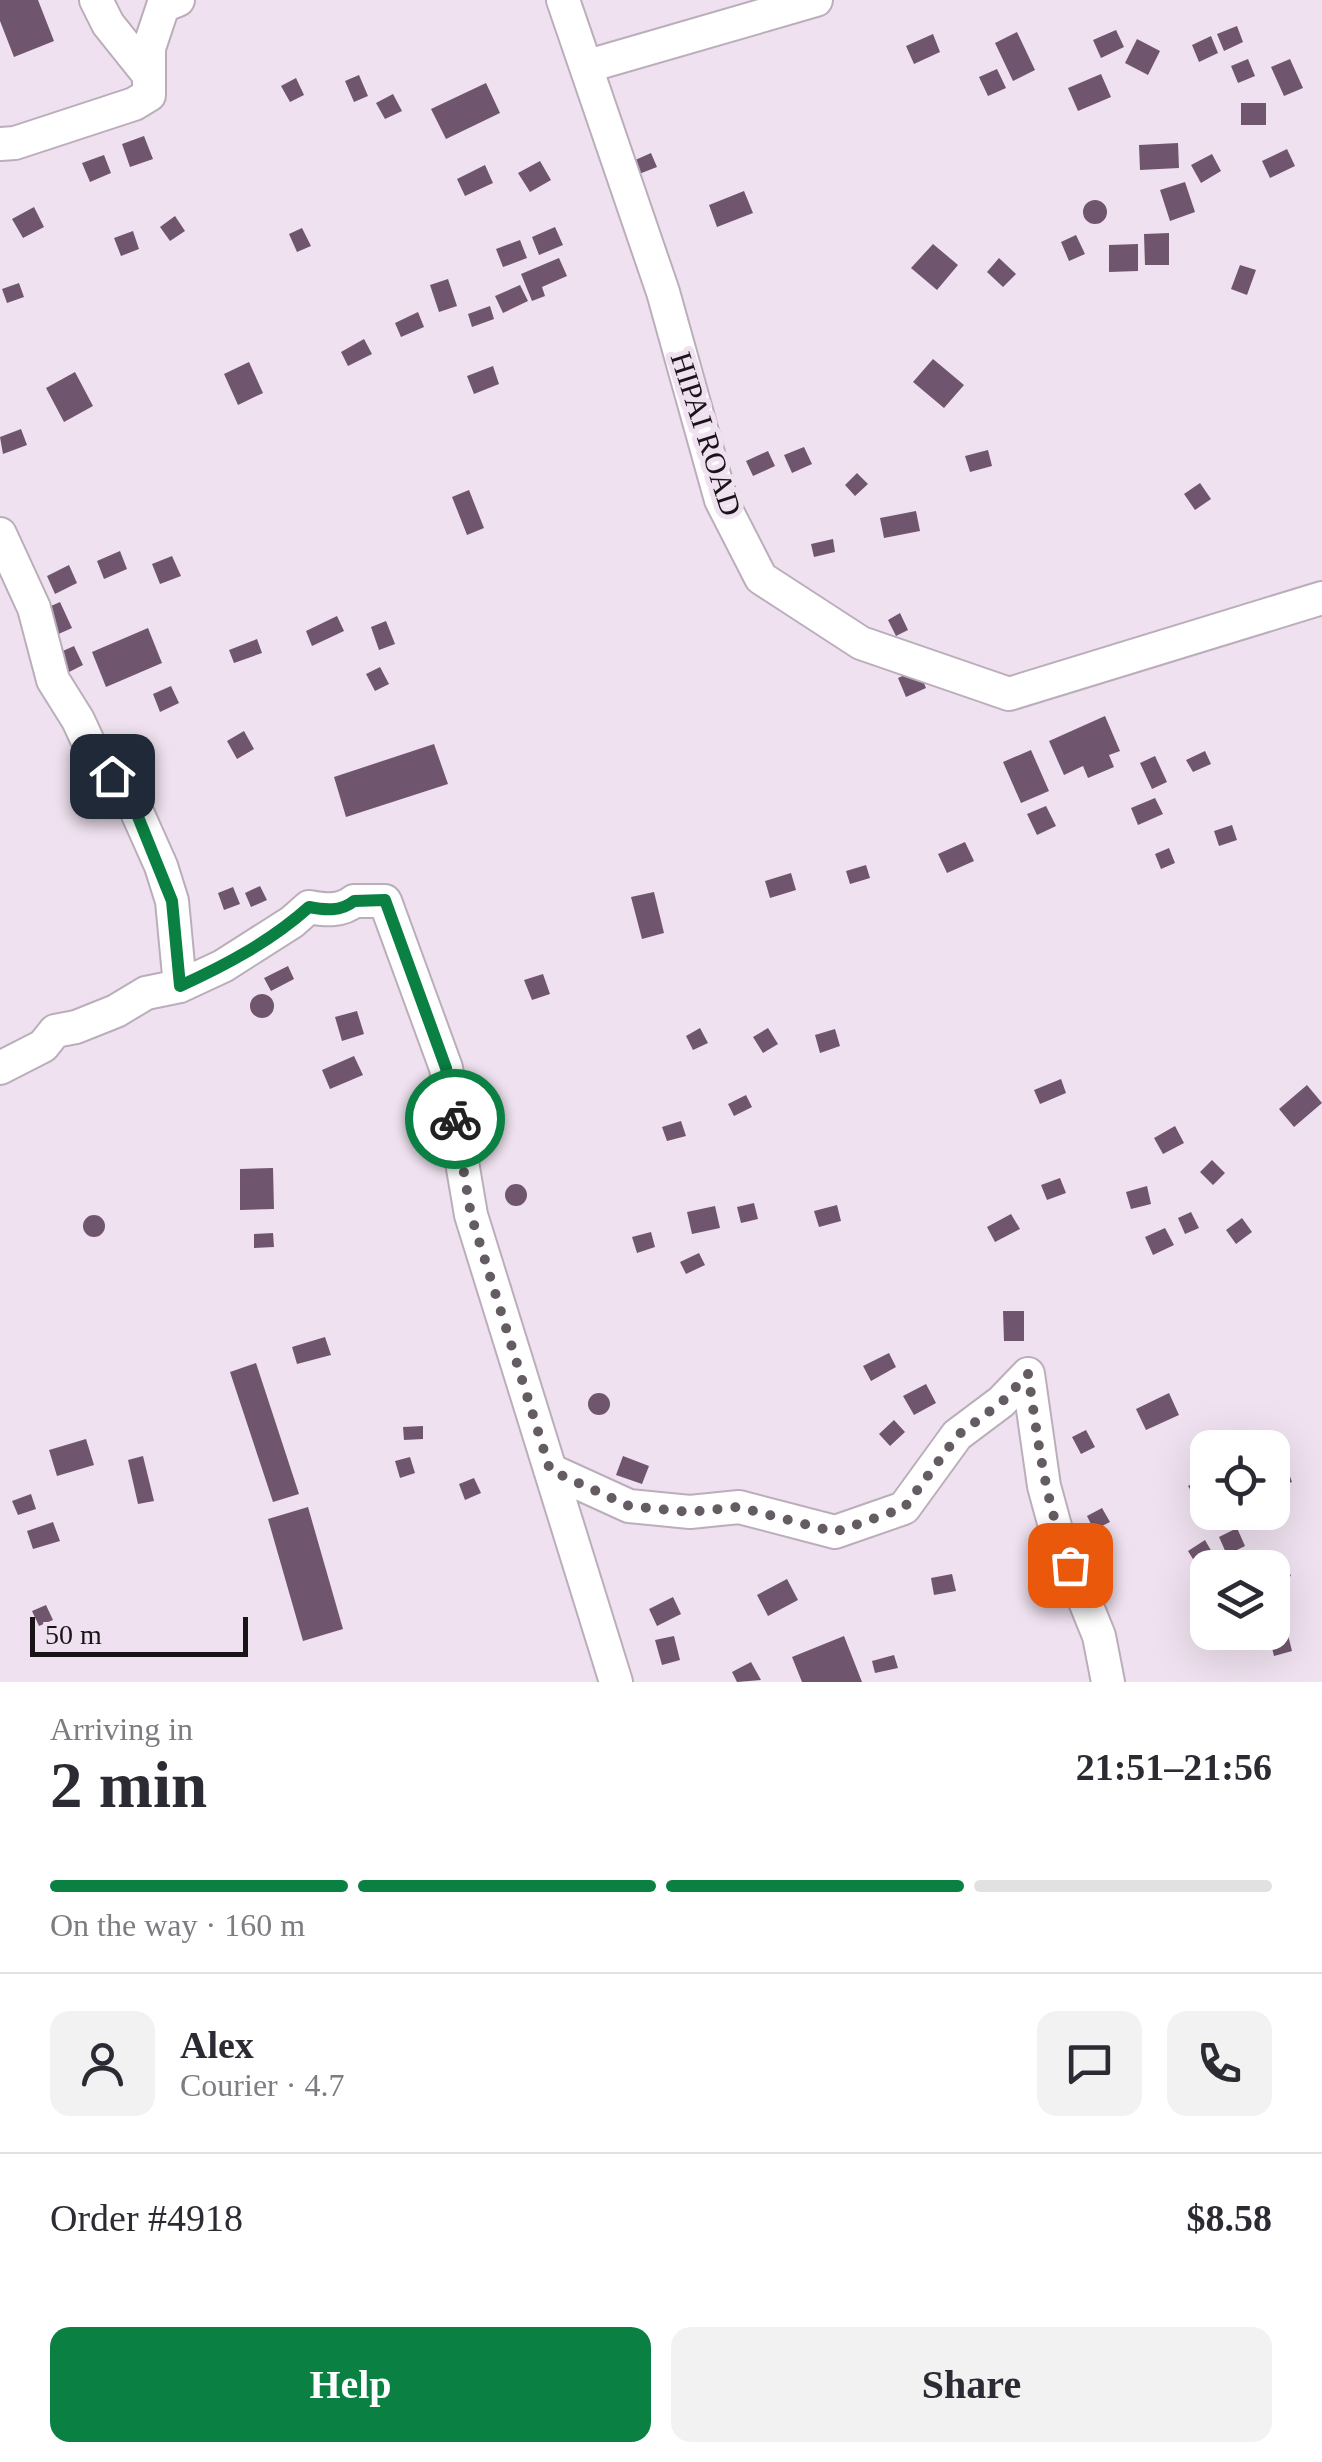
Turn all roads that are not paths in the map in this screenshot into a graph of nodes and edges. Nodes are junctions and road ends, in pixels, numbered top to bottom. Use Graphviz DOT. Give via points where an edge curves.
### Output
graph roads {
  1 [pos="96,0"];
  2 [pos="178,0"];
  3 [pos="563,0"];
  4 [pos="816,0"];
  5 [pos="588,66"];
  6 [pos="148,74"];
  7 [pos="0,144"];
  8 [pos="0,534"];
  9 [pos="1322,598"];
  10 [pos="180,986"];
  11 [pos="0,1068"];
  12 [pos="550,1470"];
  13 [pos="616,1682"];
  14 [pos="1108,1682"];
  1 -- 6 [label="street"];
  2 -- 6 [label="street" via="163,6"];
  3 -- 5 [label="street, HIPAI ROAD"];
  4 -- 5 [label="street"];
  5 -- 9 [label="street, HIPAI ROAD" via="663,292 721,500 761,578 861,643 1010,694"];
  6 -- 7 [label="street" via="150,96 134,104"];
  8 -- 10 [label="street" via="34,608 53,680 96,761 128,792 161,866 172,901"];
  10 -- 11 [label="street" via="146,992 116,1011 55,1031 43,1046"];
  10 -- 12 [label="street" via="237,957 309,907 326,911 385,900 446,1068 471,1215"];
  12 -- 13 [label="street"];
  12 -- 14 [label="street" via="629,1506 690,1512 738,1507 835,1532 904,1508 958,1435 1028,1374 1044,1486"];
}
